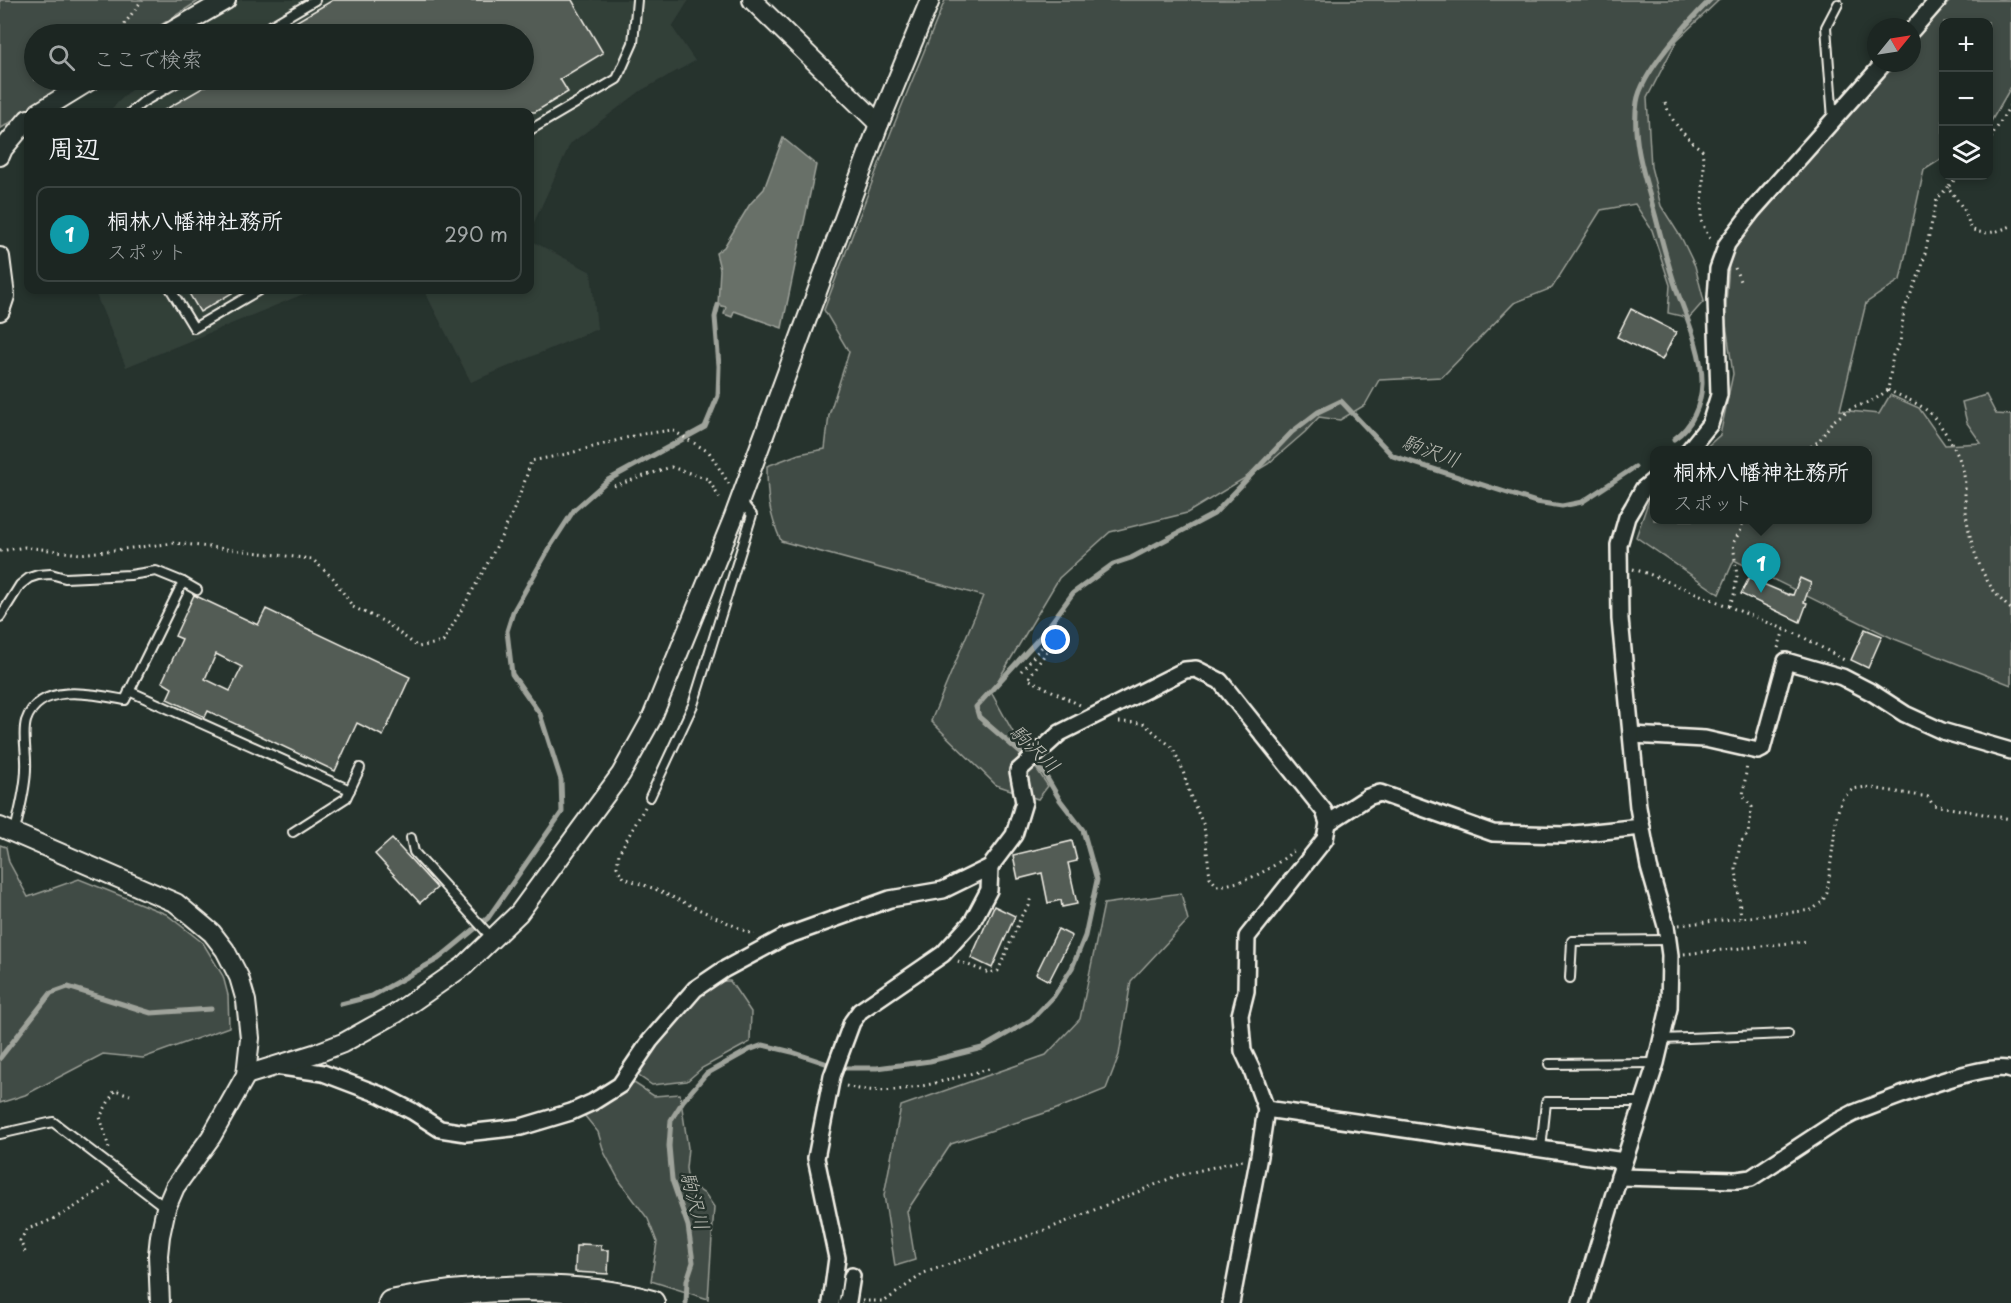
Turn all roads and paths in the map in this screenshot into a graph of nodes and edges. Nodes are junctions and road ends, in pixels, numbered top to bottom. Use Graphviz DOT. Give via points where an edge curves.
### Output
graph roads {
  1 [pos="142,0"];
  2 [pos="226,0"];
  3 [pos="315,0"];
  4 [pos="637,0"];
  5 [pos="752,0"];
  6 [pos="930,0"];
  7 [pos="1938,0"];
  8 [pos="1838,4"];
  9 [pos="1921,20"];
  10 [pos="124,24"];
  11 [pos="184,24"];
  12 [pos="274,24"];
  13 [pos="1876,72"];
  14 [pos="75,90"];
  15 [pos="163,90"];
  16 [pos="1665,103"];
  17 [pos="2011,104"];
  18 [pos="46,108"];
  19 [pos="135,108"];
  20 [pos="1833,120"];
  21 [pos="24,124"];
  22 [pos="879,124"];
  23 [pos="534,128"];
  24 [pos="1993,136"];
  25 [pos="0,156"];
  26 [pos="1954,180"];
  27 [pos="1948,187"];
  28 [pos="2011,226"];
  29 [pos="1724,251"];
  30 [pos="0,257"];
  31 [pos="173,294"];
  32 [pos="251,294"];
  33 [pos="0,311"];
  34 [pos="1888,390"];
  35 [pos="1692,446"];
  36 [pos="1812,446"];
  37 [pos="1650,483"];
  38 [pos="614,486"];
  39 [pos="739,499"];
  40 [pos="733,519"];
  41 [pos="1742,524"];
  42 [pos="0,551"];
  43 [pos="1619,568"];
  44 [pos="183,582"];
  45 [pos="197,590"];
  46 [pos="1729,606"];
  47 [pos="2011,609"];
  48 [pos="0,617"];
  49 [pos="1784,630"];
  50 [pos="1801,636"];
  51 [pos="1777,650"];
  52 [pos="1021,671"];
  53 [pos="129,692"];
  54 [pos="1086,708"];
  55 [pos="1116,722"];
  56 [pos="1632,735"];
  57 [pos="1749,749"];
  58 [pos="2011,751"];
  59 [pos="360,768"];
  60 [pos="350,790"];
  61 [pos="650,797"];
  62 [pos="2011,819"];
  63 [pos="1328,823"];
  64 [pos="1642,827"];
  65 [pos="8,830"];
  66 [pos="293,832"];
  67 [pos="411,838"];
  68 [pos="1297,849"];
  69 [pos="990,867"];
  70 [pos="1031,894"];
  71 [pos="1741,918"];
  72 [pos="1667,933"];
  73 [pos="491,936"];
  74 [pos="1809,941"];
  75 [pos="768,944"];
  76 [pos="943,954"];
  77 [pos="1670,955"];
  78 [pos="1570,978"];
  79 [pos="1788,1034"];
  80 [pos="1663,1039"];
  81 [pos="1656,1063"];
  82 [pos="1549,1064"];
  83 [pos="275,1066"];
  84 [pos="993,1068"];
  85 [pos="2011,1070"];
  86 [pos="246,1075"];
  87 [pos="831,1078"];
  88 [pos="130,1095"];
  89 [pos="1643,1102"];
  90 [pos="1266,1109"];
  91 [pos="0,1134"];
  92 [pos="1541,1149"];
  93 [pos="1259,1156"];
  94 [pos="1624,1161"];
  95 [pos="120,1173"];
  96 [pos="1619,1177"];
  97 [pos="166,1208"];
  98 [pos="24,1252"];
  99 [pos="852,1276"];
  100 [pos="648,1302"];
  101 [pos="847,1302"];
  102 [pos="160,1303"];
  103 [pos="391,1303"];
  104 [pos="831,1303"];
  105 [pos="1231,1303"];
  106 [pos="1581,1303"];
  1 -- 10 [label="path"];
  2 -- 11 [label="street"];
  3 -- 12 [label="lane"];
  4 -- 23 [label="lane" via="633,43 617,79"];
  5 -- 22 [label="street"];
  6 -- 22 [label="street"];
  7 -- 9 [label="street"];
  8 -- 20 [label="lane" via="1826,27"];
  13 -- 20 [label="street"];
  14 -- 18 [label="street"];
  15 -- 19 [label="lane"];
  16 -- 29 [label="path" via="1683,135 1701,150 1701,221 1711,240"];
  17 -- 24 [label="path"];
  20 -- 29 [label="street" via="1753,210"];
  21 -- 25 [label="street"];
  22 -- 39 [label="street"];
  26 -- 27 [label="path"];
  27 -- 28 [label="path" via="1965,211 1971,229 1992,234"];
  27 -- 34 [label="path" via="1937,199 1922,267 1904,309"];
  29 -- 35 [label="street" via="1716,298 1719,395 1710,423"];
  30 -- 33 [label="street" via="5,296"];
  31 -- 32 [label="lane" via="194,328"];
  34 -- 36 [label="path" via="1832,422"];
  34 -- 47 [label="path" via="1925,409 1956,453 1964,475 1966,514 1983,572 2000,600"];
  37 -- 43 [label="street" via="1627,517 1619,544"];
  38 -- 40 [label="path" via="671,466 708,478"];
  39 -- 40 [label="street"];
  39 -- 42 [label="path" via="709,452 672,430 531,461 500,540 444,642 418,647 385,622 353,607 333,578 312,559 175,543 80,554 25,548"];
  39 -- 61 [label="lane" via="752,515 693,705"];
  40 -- 73 [label="street" via="651,720 621,774 519,913"];
  41 -- 46 [label="path" via="1732,543 1737,576"];
  43 -- 46 [label="path" via="1649,574"];
  43 -- 56 [label="street"];
  44 -- 45 [label="lane"];
  44 -- 48 [label="lane" via="156,572 65,578 38,575 20,585"];
  44 -- 53 [label="lane"];
  46 -- 49 [label="path"];
  49 -- 50 [label="path"];
  49 -- 51 [label="path"];
  52 -- 54 [label="path" via="1052,639 1028,679"];
  53 -- 60 [label="lane"];
  53 -- 65 [label="lane" via="125,700 87,693 48,696 30,712 25,724 26,769"];
  55 -- 68 [label="path" via="1143,723 1173,748 1204,826 1210,877 1216,886 1239,883 1271,869"];
  56 -- 57 [label="street" via="1705,739"];
  56 -- 64 [label="street"];
  57 -- 58 [label="street" via="1762,749 1786,661 1842,677 1942,731"];
  57 -- 71 [label="path" via="1743,796 1752,807 1736,869"];
  59 -- 60 [label="lane"];
  60 -- 66 [label="lane" via="346,798"];
  61 -- 75 [label="path" via="619,853 617,867 624,878 720,918"];
  62 -- 71 [label="path" via="1934,805 1928,797 1866,787 1853,789 1842,799 1837,814 1827,893 1822,902 1812,910"];
  63 -- 64 [label="street" via="1380,793 1493,833 1564,835"];
  63 -- 69 [label="street" via="1324,811 1220,681 1196,669 1185,670 1060,733 1018,771 1024,802 1014,835"];
  63 -- 90 [label="street" via="1325,839 1247,937 1246,991 1240,1015 1243,1051"];
  64 -- 72 [label="street"];
  65 -- 86 [label="street" via="176,903 212,933 239,977 246,1001 250,1038"];
  67 -- 73 [label="lane" via="414,852"];
  69 -- 75 [label="street" via="943,890 890,899"];
  69 -- 76 [label="street" via="989,890 972,922"];
  70 -- 76 [label="path" via="998,971 989,973"];
  71 -- 72 [label="path"];
  72 -- 77 [label="street"];
  72 -- 78 [label="lane" via="1572,941"];
  73 -- 83 [label="street" via="464,966 394,1014 343,1043"];
  74 -- 77 [label="path"];
  75 -- 83 [label="street" via="695,989 650,1041 620,1085 579,1109 521,1127 466,1133 440,1129 381,1095 323,1074"];
  76 -- 87 [label="street" via="860,1011"];
  77 -- 80 [label="street" via="1669,1008"];
  79 -- 80 [label="lane"];
  80 -- 81 [label="street"];
  81 -- 82 [label="lane"];
  81 -- 89 [label="street"];
  83 -- 86 [label="street"];
  84 -- 87 [label="path" via="899,1090 862,1091"];
  85 -- 96 [label="street" via="1980,1070 1854,1113 1751,1178"];
  86 -- 97 [label="street"];
  87 -- 104 [label="street" via="816,1158 837,1258"];
  88 -- 95 [label="path" via="115,1090 100,1117 106,1145 124,1170"];
  89 -- 92 [label="lane" via="1546,1102"];
  89 -- 94 [label="street"];
  90 -- 92 [label="street"];
  90 -- 93 [label="street"];
  91 -- 95 [label="lane" via="53,1122"];
  92 -- 94 [label="street"];
  93 -- 101 [label="path" via="1176,1176 1053,1227 924,1273 885,1301"];
  93 -- 105 [label="street"];
  94 -- 96 [label="street"];
  95 -- 97 [label="lane"];
  95 -- 98 [label="path" via="85,1202 51,1222 27,1229 20,1241"];
  96 -- 106 [label="street"];
  97 -- 102 [label="street" via="158,1255"];
  99 -- 101 [label="street"];
  100 -- 103 [label="highway" via="605,1293 531,1289 443,1294"];
}
